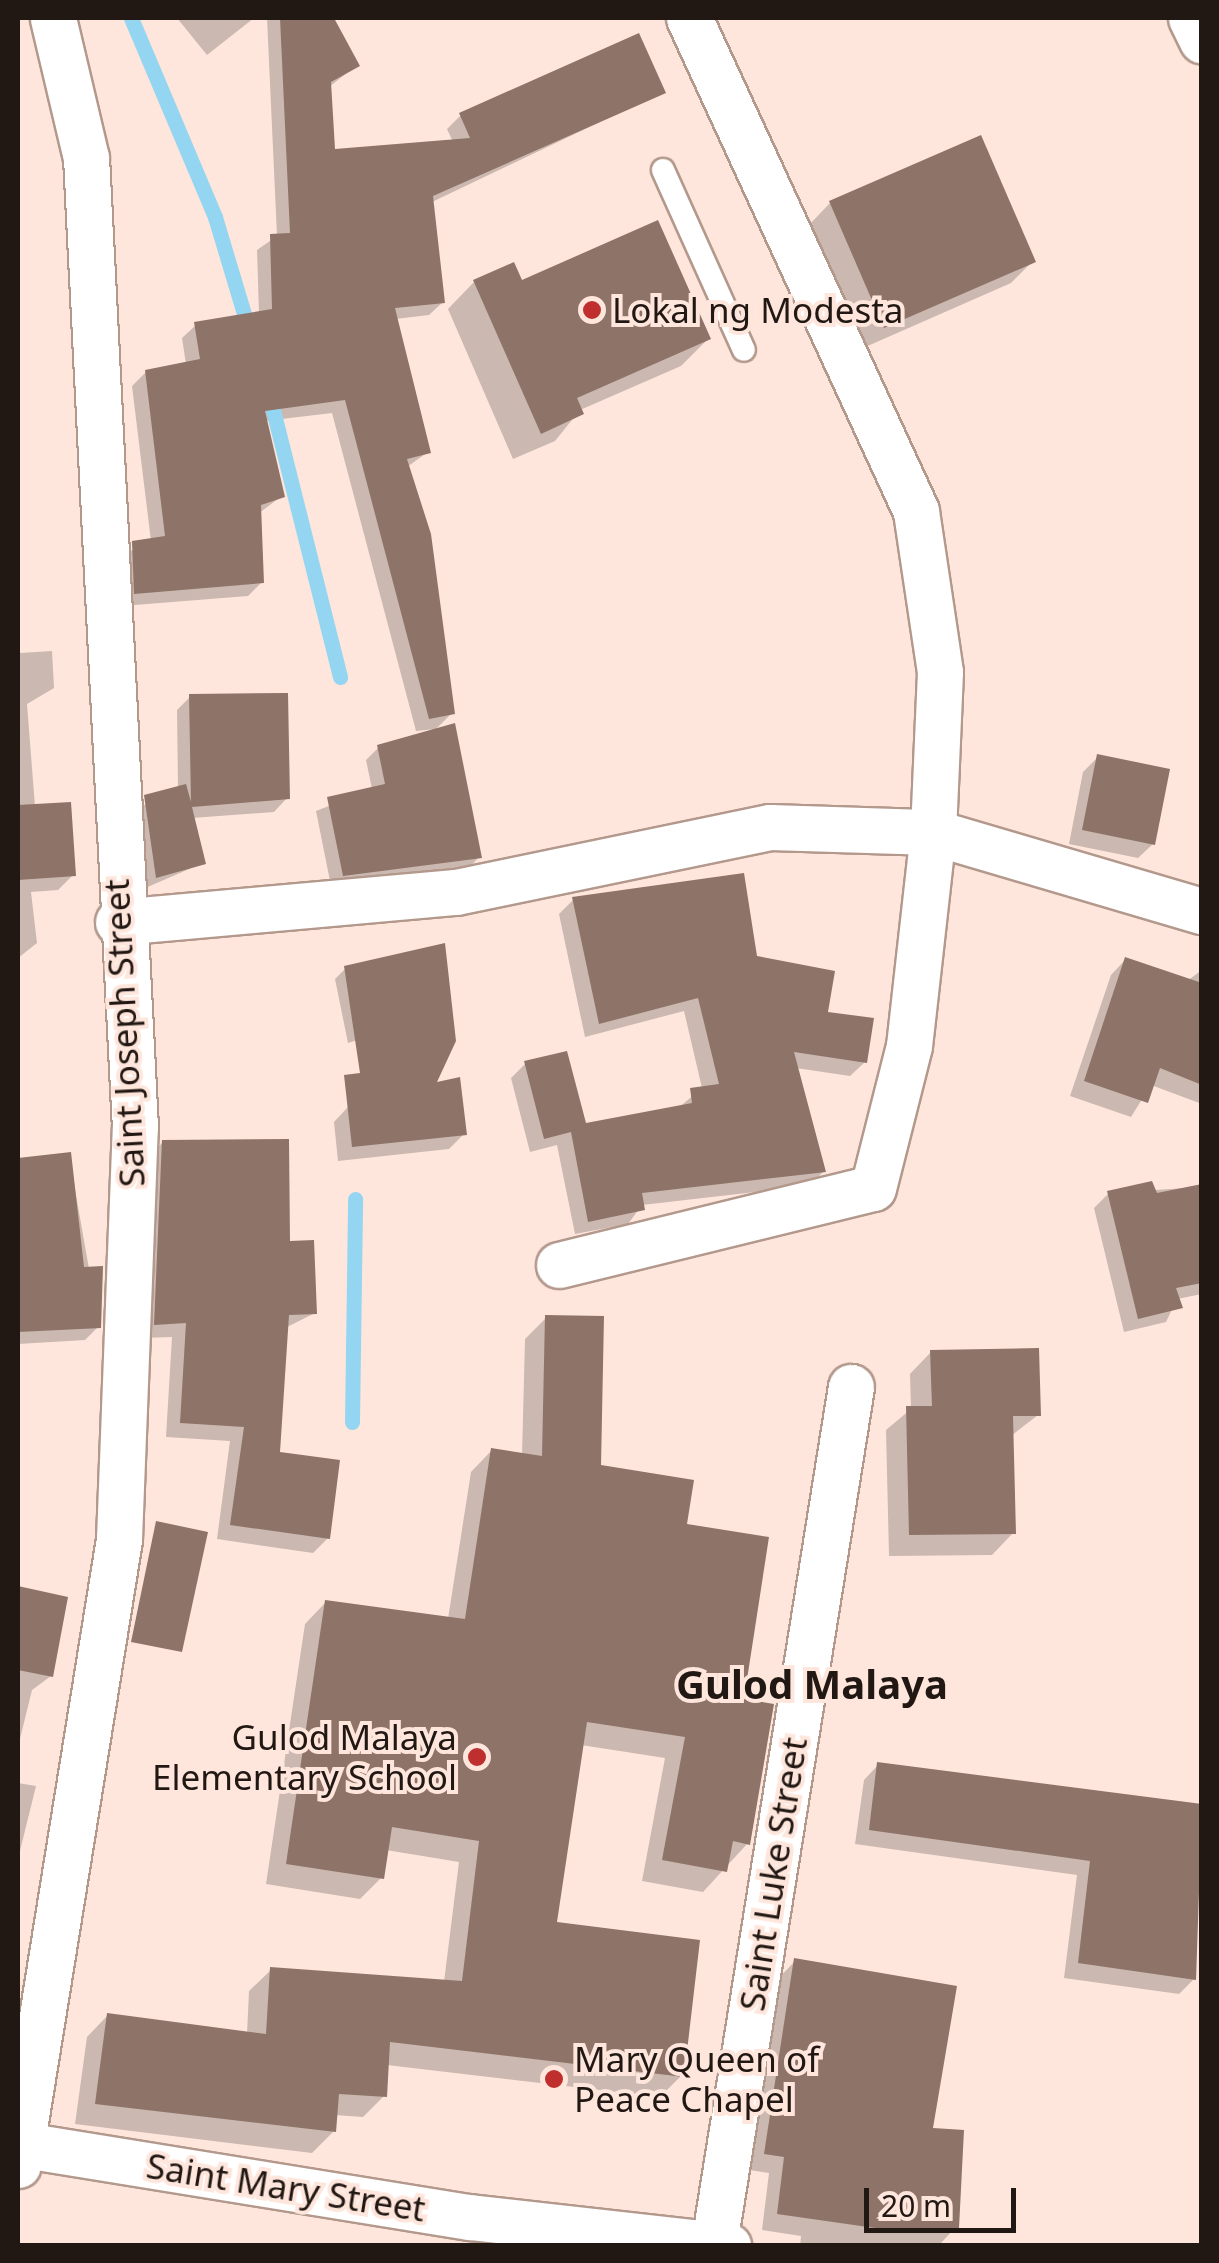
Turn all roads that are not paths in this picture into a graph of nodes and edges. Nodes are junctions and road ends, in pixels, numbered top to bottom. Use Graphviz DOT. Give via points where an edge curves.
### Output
graph roads {
  1 [pos="54,18"];
  2 [pos="689,18"];
  3 [pos="1191,18"];
  4 [pos="1202,41"];
  5 [pos="662,170"];
  6 [pos="744,350"];
  7 [pos="932,832"];
  8 [pos="1202,911"];
  9 [pos="118,922"];
  10 [pos="559,1265"];
  11 [pos="851,1387"];
  12 [pos="21,2155"];
  13 [pos="468,2231"];
  14 [pos="721,2244"];
  1 -- 9 [label="street, Saint Joseph Street" via="86,158"];
  2 -- 7 [label="street" via="916,511 940,672"];
  3 -- 4 [label="street"];
  5 -- 6 [label="lane"];
  7 -- 8 [label="street"];
  7 -- 9 [label="street" via="770,828 406,898"];
  7 -- 10 [label="street" via="909,1046 873,1188"];
  9 -- 12 [label="street, Saint Joseph Street" via="135,1128 119,1539"];
  11 -- 14 [label="street, Saint Luke Street"];
  12 -- 13 [label="street, Saint Mary Street"];
  13 -- 14 [label="street, Saint Mary Street"];
}
